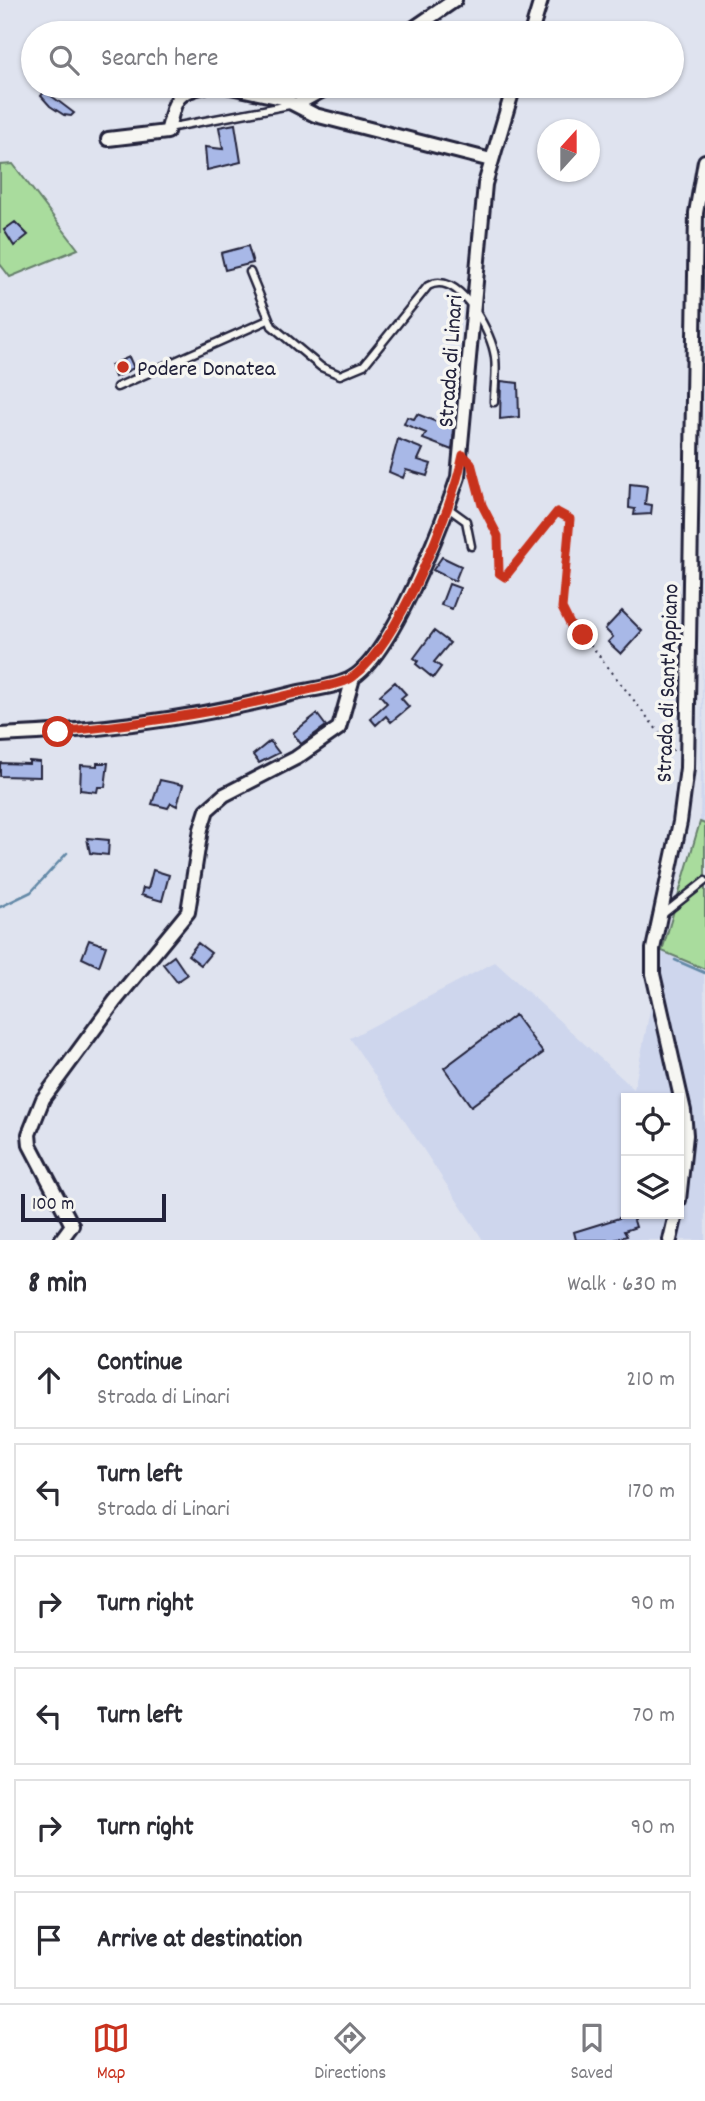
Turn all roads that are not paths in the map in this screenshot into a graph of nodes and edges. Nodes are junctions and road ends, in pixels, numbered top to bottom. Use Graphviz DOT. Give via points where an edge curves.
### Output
graph roads {
  1 [pos="455,0"];
  2 [pos="541,0"];
  3 [pos="424,21"];
  4 [pos="535,21"];
  5 [pos="177,98"];
  6 [pos="273,98"];
  7 [pos="308,98"];
  8 [pos="510,98"];
  9 [pos="297,104"];
  10 [pos="168,128"];
  11 [pos="108,139"];
  12 [pos="491,160"];
  13 [pos="705,161"];
  14 [pos="250,272"];
  15 [pos="473,307"];
  16 [pos="268,320"];
  17 [pos="117,387"];
  18 [pos="494,402"];
  19 [pos="448,508"];
  20 [pos="471,546"];
  21 [pos="353,678"];
  22 [pos="0,735"];
  23 [pos="705,881"];
  24 [pos="660,916"];
  25 [pos="684,1156"];
  26 [pos="675,1219"];
  27 [pos="61,1240"];
  28 [pos="670,1240"];
  1 -- 3 [label="street"];
  2 -- 4 [label="street"];
  5 -- 10 [label="street"];
  6 -- 9 [label="street"];
  7 -- 9 [label="street"];
  8 -- 12 [label="street, Strada di Linari"];
  9 -- 10 [label="lane"];
  9 -- 12 [label="street" via="315,115"];
  10 -- 11 [label="street" via="167,132"];
  12 -- 15 [label="street, Strada di Linari"];
  13 -- 24 [label="street, Strada di Sant'Appiano" via="696,213 687,768"];
  14 -- 16 [label="lane"];
  15 -- 16 [label="lane" via="448,283 435,282 364,365 340,375 321,367"];
  15 -- 18 [label="lane" via="487,328 495,354"];
  15 -- 19 [label="street, Strada di Linari" via="463,455"];
  16 -- 17 [label="lane"];
  19 -- 20 [label="lane" via="466,521"];
  19 -- 21 [label="street, Strada di Linari" via="388,634"];
  21 -- 22 [label="street" via="173,719"];
  21 -- 27 [label="street" via="339,728 296,758 224,795 207,810 188,912 43,1099 29,1134 30,1144 72,1225"];
  23 -- 24 [label="lane"];
  24 -- 25 [label="street, Strada di Sant'Appiano" via="653,974 684,1111"];
  26 -- 28 [label="street"];
}
